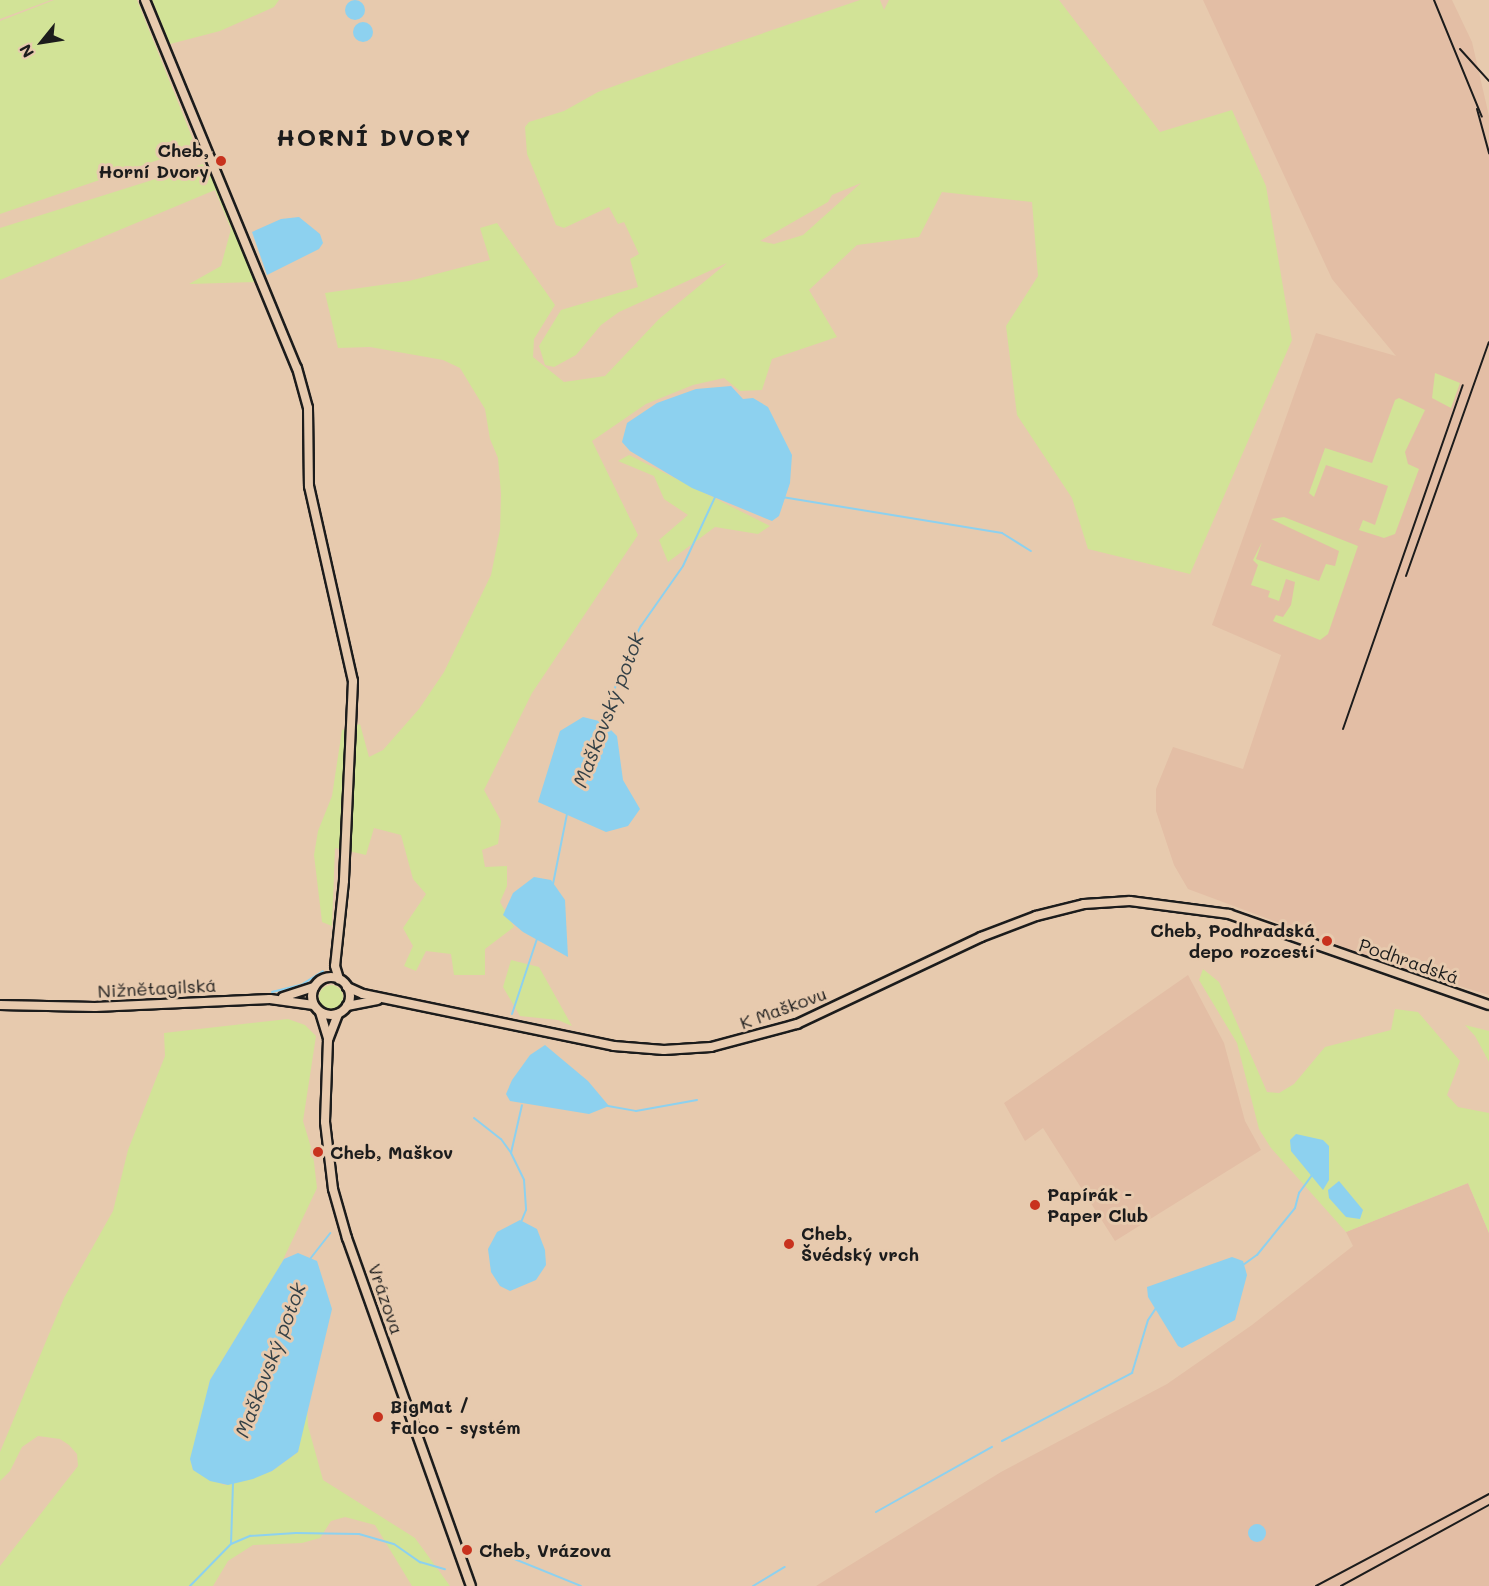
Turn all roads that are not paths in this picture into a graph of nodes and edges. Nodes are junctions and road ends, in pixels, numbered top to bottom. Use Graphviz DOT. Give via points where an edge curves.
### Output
graph roads {
  1 [pos="145,0"];
  2 [pos="1180,905"];
  3 [pos="335,966"];
  4 [pos="325,978"];
  5 [pos="339,979"];
  6 [pos="314,987"];
  7 [pos="347,987"];
  8 [pos="270,999"];
  9 [pos="387,999"];
  10 [pos="0,1005"];
  11 [pos="1489,1005"];
  12 [pos="347,1006"];
  13 [pos="317,1008"];
  14 [pos="338,1014"];
  15 [pos="328,1040"];
  16 [pos="471,1586"];
  1 -- 3 [label="main road" via="289,347 308,408 309,486 353,681 344,881"];
  2 -- 9 [label="main road, K Maškovu" via="1107,902 1036,916 797,1024 711,1047 664,1050 614,1046"];
  2 -- 11 [label="main road, Podhradská" via="1250,921"];
  3 -- 4 [label="main road"];
  3 -- 5 [label="main road"];
  4 -- 5 [label="main road"];
  4 -- 6 [label="main road"];
  5 -- 7 [label="main road"];
  6 -- 8 [label="main road"];
  6 -- 13 [label="main road"];
  7 -- 9 [label="main road, K Maškovu"];
  7 -- 12 [label="main road"];
  8 -- 10 [label="main road, Nižnětagilská" via="95,1007"];
  8 -- 13 [label="main road, Nižnětagilská"];
  9 -- 12 [label="main road"];
  12 -- 14 [label="main road"];
  13 -- 14 [label="main road"];
  13 -- 15 [label="main road"];
  14 -- 15 [label="main road, Vrázova"];
  15 -- 16 [label="main road, Vrázova" via="325,1122 333,1189"];
}
